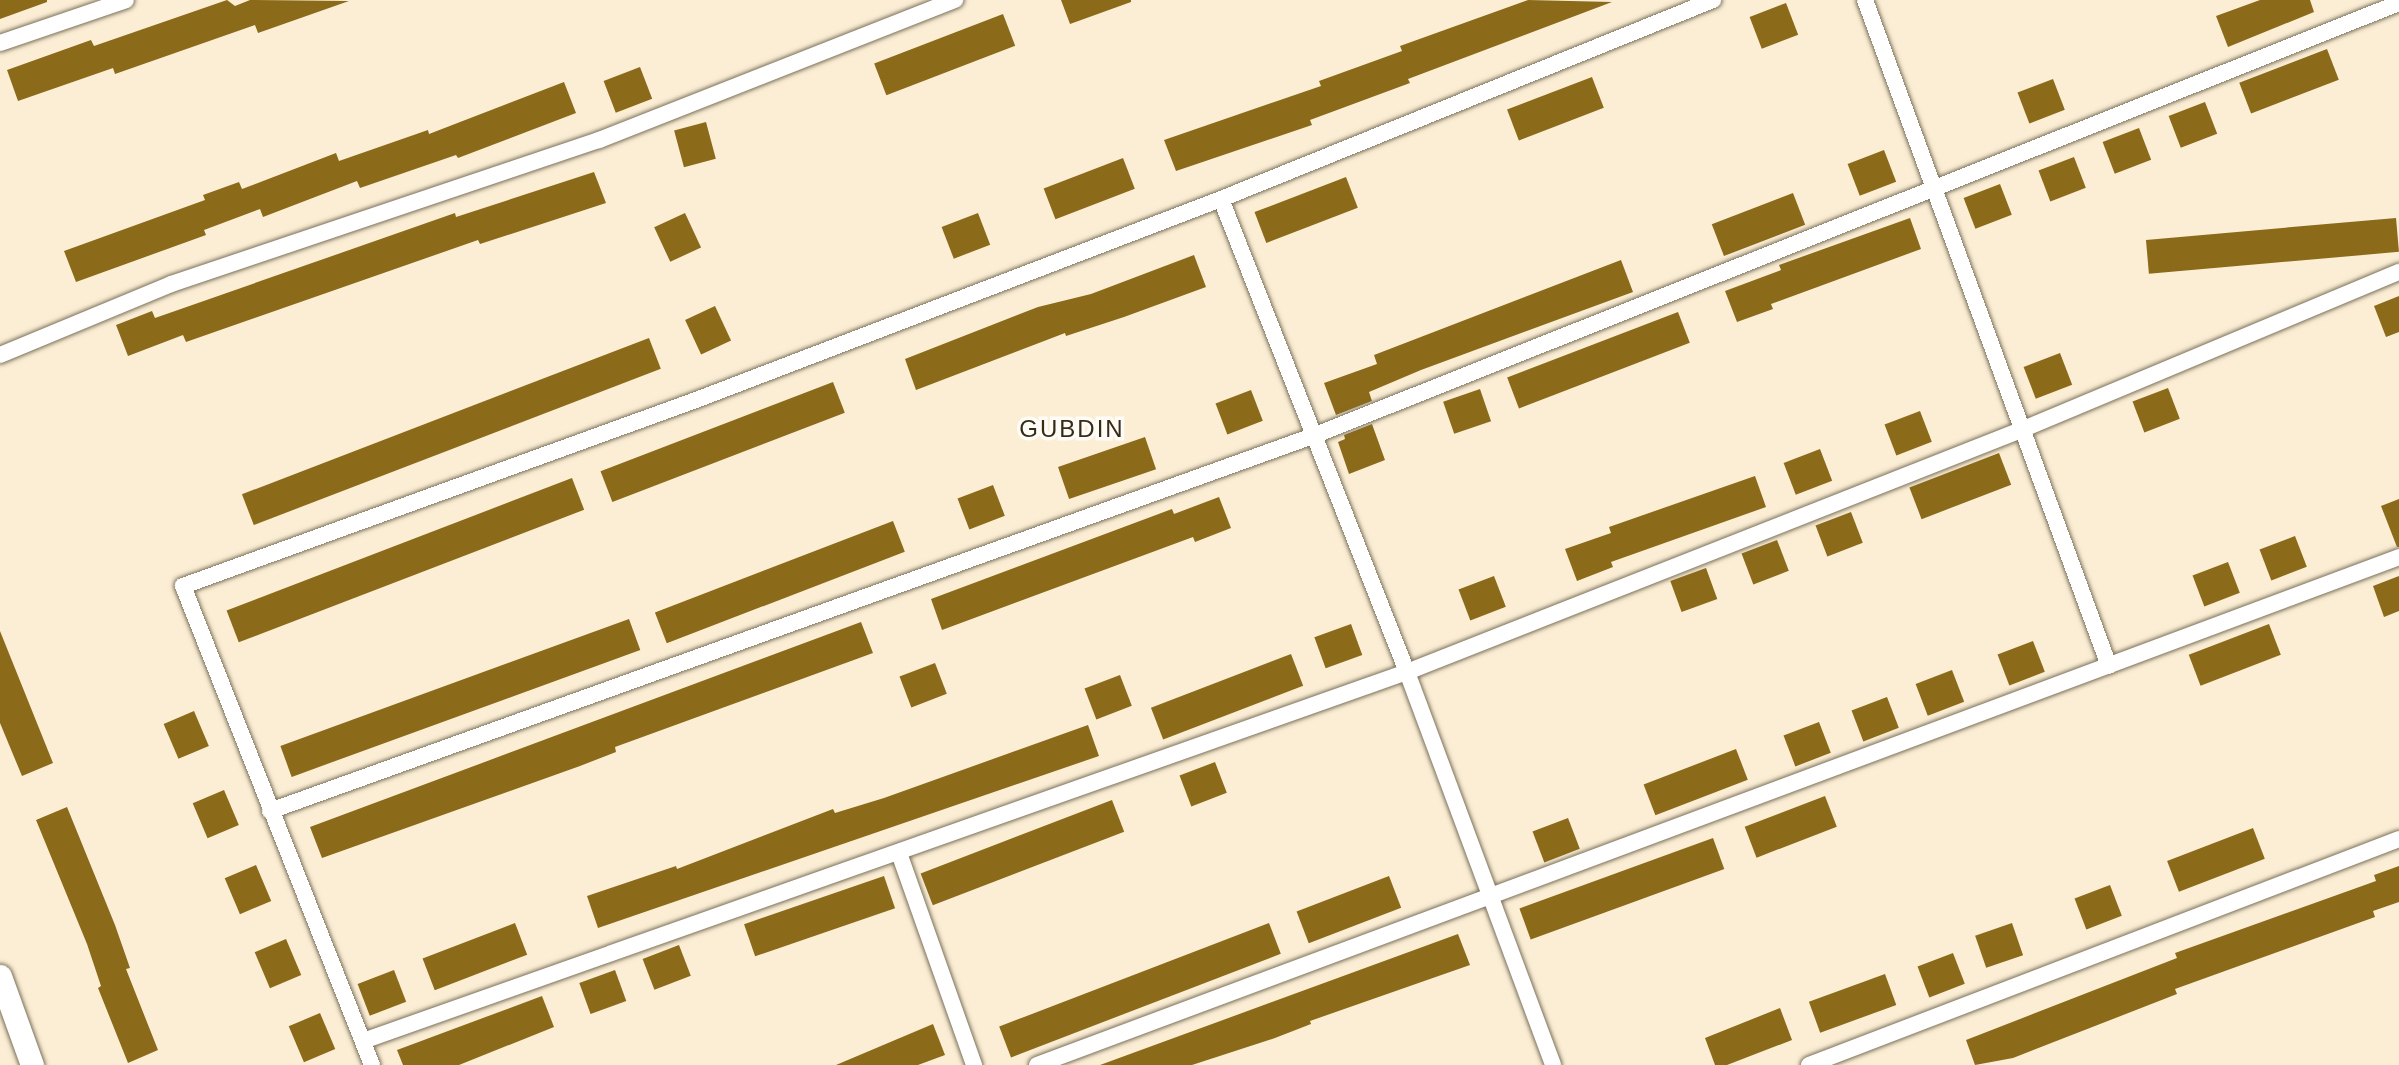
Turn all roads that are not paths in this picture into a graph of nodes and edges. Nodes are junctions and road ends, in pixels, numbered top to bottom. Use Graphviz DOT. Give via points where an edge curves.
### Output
graph roads {
  1 [pos="126,0"];
  2 [pos="955,0"];
  3 [pos="1713,0"];
  4 [pos="1865,0"];
  5 [pos="2399,4"];
  6 [pos="0,43"];
  7 [pos="1934,191"];
  8 [pos="1221,198"];
  9 [pos="2399,272"];
  10 [pos="0,355"];
  11 [pos="2021,430"];
  12 [pos="1313,436"];
  13 [pos="2399,558"];
  14 [pos="2109,666"];
  15 [pos="1407,672"];
  16 [pos="270,811"];
  17 [pos="2399,839"];
  18 [pos="898,853"];
  19 [pos="1492,896"];
  20 [pos="0,976"];
  21 [pos="363,1041"];
  22 [pos="26,1064"];
  23 [pos="372,1065"];
  24 [pos="974,1065"];
  25 [pos="1037,1065"];
  26 [pos="1553,1065"];
  27 [pos="1809,1065"];
  1 -- 6 [label="street"];
  2 -- 10 [label="street" via="599,140 172,284"];
  3 -- 8 [label="street"];
  4 -- 7 [label="street"];
  5 -- 7 [label="street"];
  7 -- 11 [label="street"];
  7 -- 12 [label="street"];
  8 -- 12 [label="street"];
  8 -- 16 [label="street" via="696,400 183,586"];
  9 -- 11 [label="street"];
  11 -- 14 [label="street"];
  11 -- 15 [label="street"];
  12 -- 15 [label="street"];
  12 -- 16 [label="street"];
  13 -- 14 [label="street"];
  14 -- 19 [label="street"];
  15 -- 18 [label="street"];
  15 -- 19 [label="street"];
  16 -- 21 [label="street"];
  17 -- 27 [label="street"];
  18 -- 21 [label="street"];
  18 -- 24 [label="street"];
  19 -- 25 [label="street"];
  19 -- 26 [label="street"];
  20 -- 22 [label="street"];
  21 -- 23 [label="street"];
}
